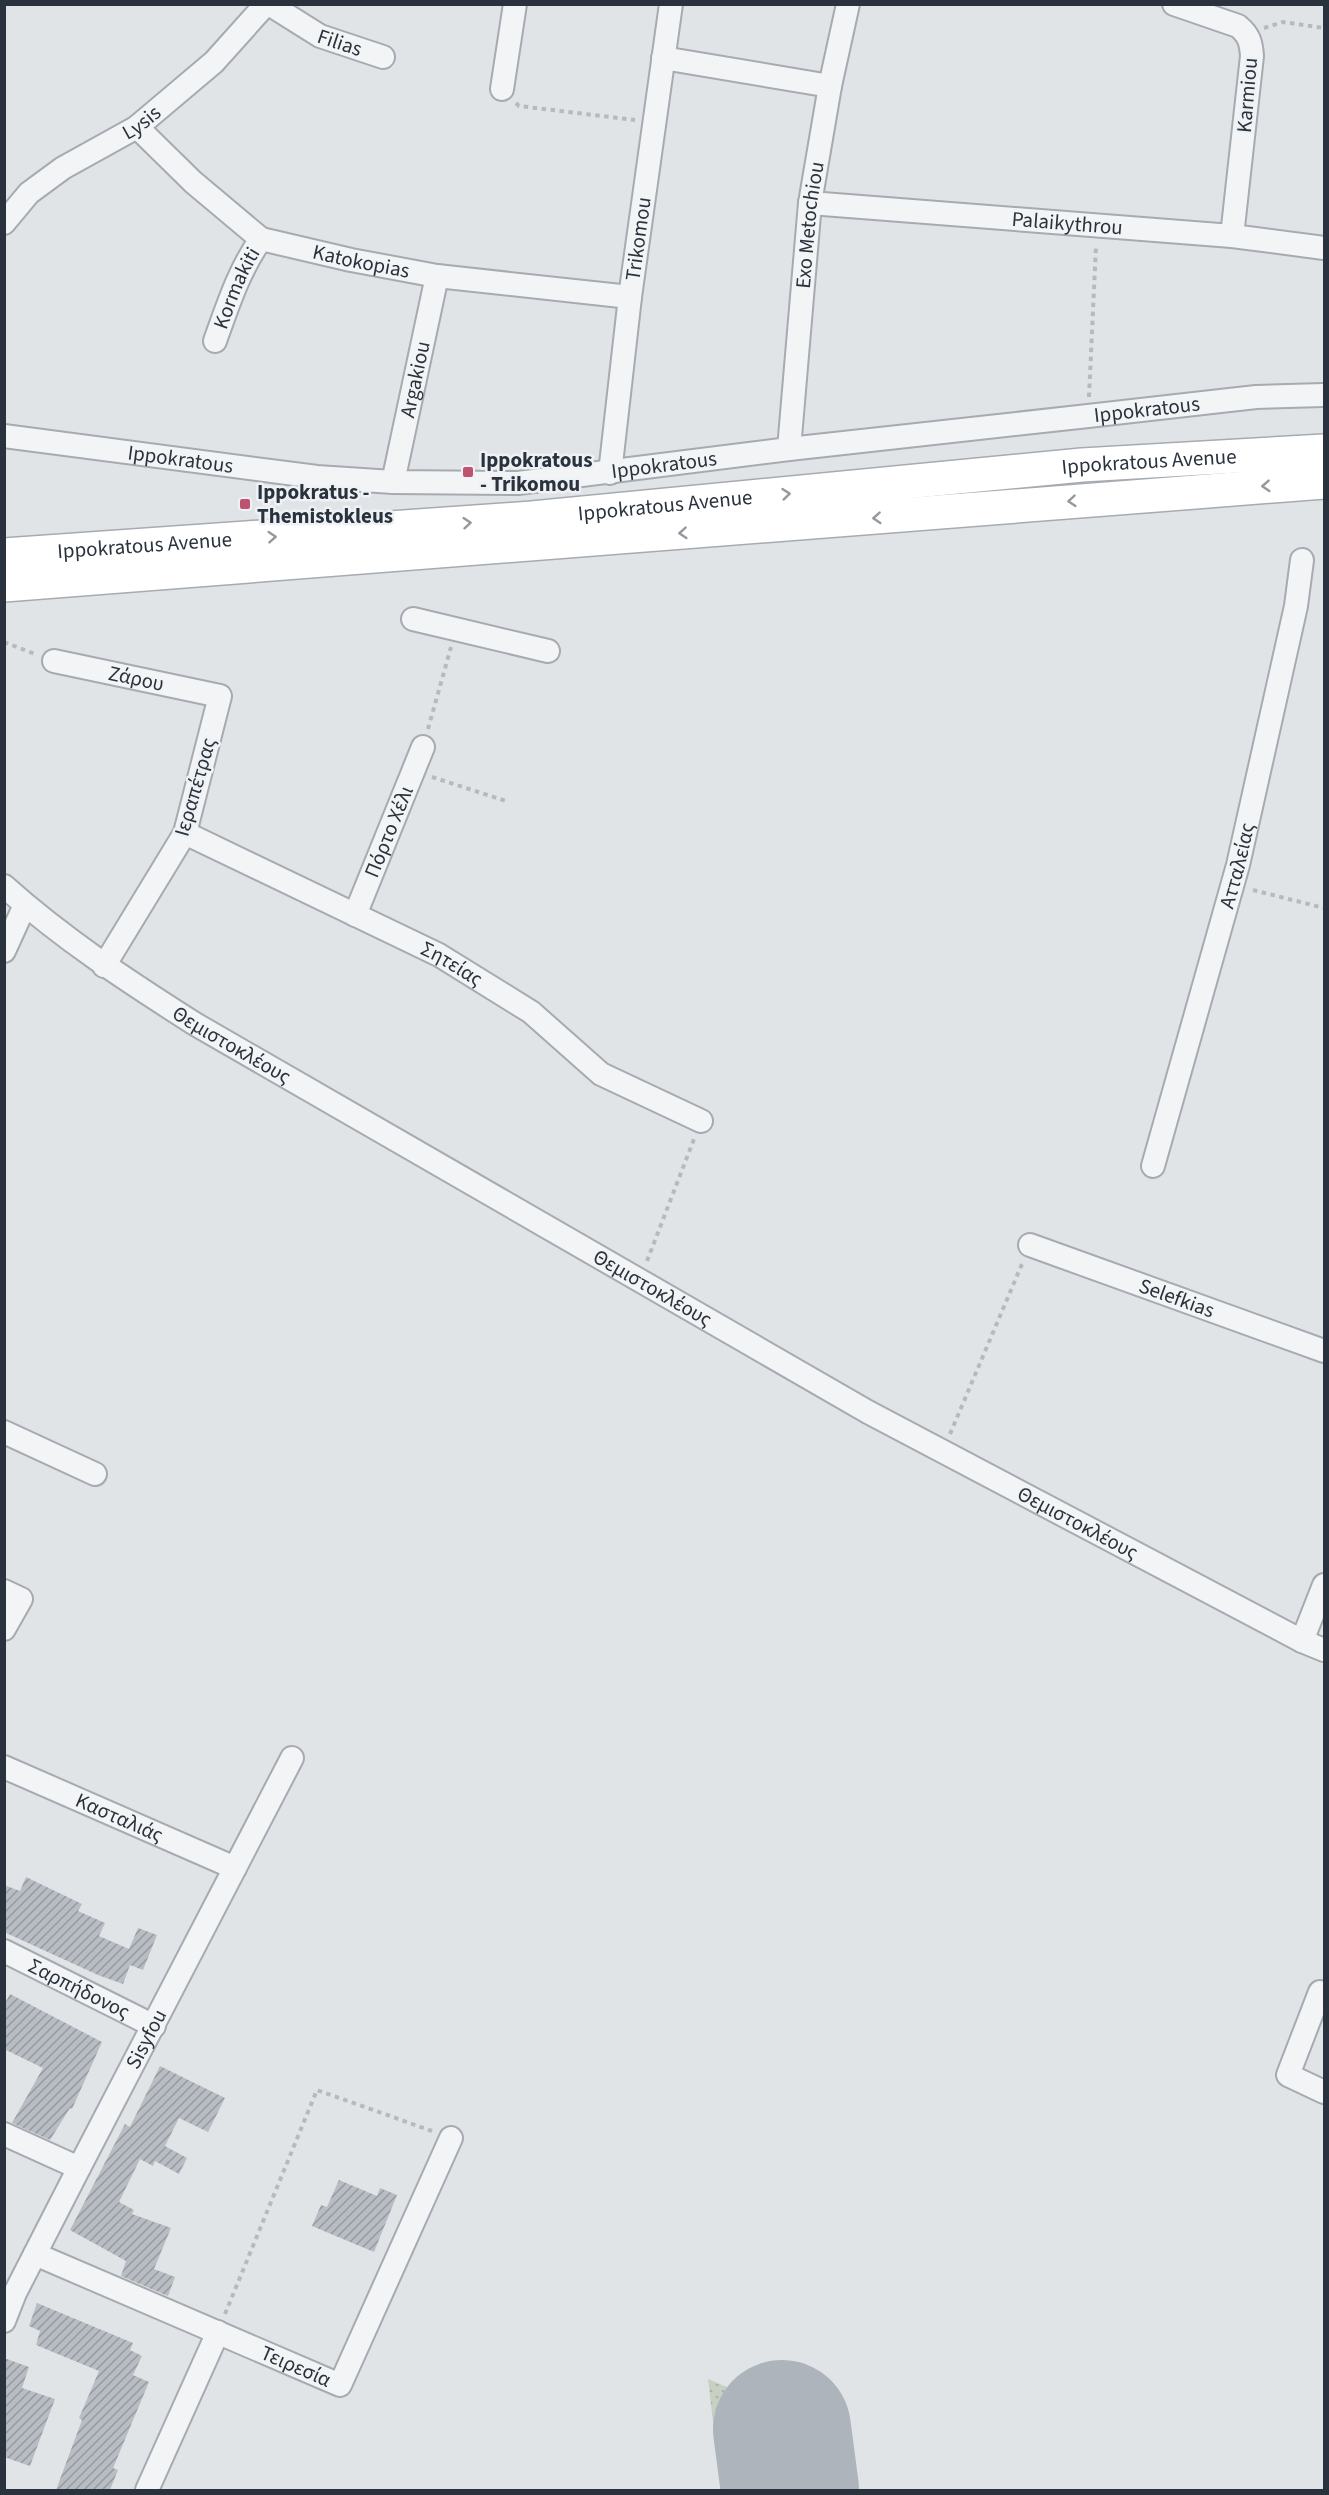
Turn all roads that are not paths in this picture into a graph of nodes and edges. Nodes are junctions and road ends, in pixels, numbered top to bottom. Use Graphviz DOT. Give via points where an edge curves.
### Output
graph roads {
  1 [pos="267,4"];
  2 [pos="515,4"];
  3 [pos="671,4"];
  4 [pos="848,4"];
  5 [pos="1174,4"];
  6 [pos="383,57"];
  7 [pos="663,58"];
  8 [pos="830,86"];
  9 [pos="502,89"];
  10 [pos="137,127"];
  11 [pos="810,203"];
  12 [pos="4,223"];
  13 [pos="1232,236"];
  14 [pos="261,239"];
  15 [pos="1324,248"];
  16 [pos="437,276"];
  17 [pos="630,297"];
  18 [pos="215,341"];
  19 [pos="1324,394"];
  20 [pos="4,436"];
  21 [pos="789,449"];
  22 [pos="1324,451"];
  23 [pos="610,473"];
  24 [pos="393,482"];
  25 [pos="1324,482"];
  26 [pos="4,555"];
  27 [pos="1302,560"];
  28 [pos="4,585"];
  29 [pos="413,619"];
  30 [pos="548,651"];
  31 [pos="54,661"];
  32 [pos="220,696"];
  33 [pos="423,747"];
  34 [pos="185,833"];
  35 [pos="4,886"];
  36 [pos="25,905"];
  37 [pos="355,915"];
  38 [pos="4,951"];
  39 [pos="104,966"];
  40 [pos="700,1121"];
  41 [pos="1153,1166"];
  42 [pos="1030,1245"];
  43 [pos="1324,1351"];
  44 [pos="4,1432"];
  45 [pos="95,1474"];
  46 [pos="1324,1585"];
  47 [pos="4,1591"];
  48 [pos="4,1629"];
  49 [pos="1302,1641"];
  50 [pos="1324,1650"];
  51 [pos="292,1758"];
  52 [pos="4,1767"];
  53 [pos="235,1868"];
  54 [pos="4,1951"];
  55 [pos="1320,1992"];
  56 [pos="154,2026"];
  57 [pos="1324,2092"];
  58 [pos="4,2134"];
  59 [pos="451,2138"];
  60 [pos="79,2168"];
  61 [pos="35,2254"];
  62 [pos="4,2321"];
  63 [pos="218,2332"];
  64 [pos="147,2490"];
  1 -- 6 [label="street, Filias" via="321,36"];
  1 -- 10 [label="street, Lysis" via="214,62"];
  2 -- 9 [label="street"];
  3 -- 7 [label="street, Trikomou"];
  4 -- 8 [label="street, Exo Metochiou"];
  5 -- 13 [label="street, Karmiou" via="1238,26 1251,42"];
  7 -- 8 [label="street"];
  7 -- 17 [label="street, Trikomou"];
  8 -- 11 [label="street, Exo Metochiou"];
  10 -- 12 [label="street, Lysis" via="28,193"];
  10 -- 14 [label="street, Katokopias" via="193,182"];
  11 -- 13 [label="street, Palaikythrou"];
  11 -- 21 [label="street, Exo Metochiou"];
  13 -- 15 [label="street, Palaikythrou"];
  14 -- 16 [label="street, Katokopias"];
  14 -- 18 [label="street, Kormakiti" via="237,280"];
  16 -- 17 [label="street, Katokopias"];
  16 -- 24 [label="street, Argakiou"];
  17 -- 23 [label="street, Trikomou"];
  19 -- 21 [label="street, Ippokratous" via="1256,397"];
  20 -- 24 [label="street, Ippokratous" via="317,477"];
  21 -- 23 [label="street, Ippokratous"];
  26 -- 22 [label="main road, Ippokratous Avenue, one-way" via="520,519 1082,465"];
  23 -- 24 [label="street, Ippokratous" via="518,483"];
  25 -- 28 [label="main road, Ippokratous Avenue, one-way"];
  27 -- 41 [label="street, Ατταλείας" via="1296,606 1232,885"];
  29 -- 30 [label="street"];
  31 -- 32 [label="street, Ζάρου"];
  32 -- 34 [label="street, Ιεραπέτρας"];
  33 -- 37 [label="street, Πόρτο Χέλι"];
  34 -- 37 [label="street, Σητείας"];
  34 -- 39 [label="street, Ιεραπέτρας"];
  35 -- 36 [label="street, Θεμιστοκλέους"];
  36 -- 38 [label="street"];
  36 -- 39 [label="street, Θεμιστοκλέους"];
  37 -- 40 [label="street, Σητείας" via="439,955 531,1012 601,1074"];
  39 -- 49 [label="street, Θεμιστοκλέους" via="195,1024 868,1412"];
  42 -- 43 [label="street, Selefkias"];
  44 -- 45 [label="street"];
  46 -- 49 [label="street"];
  47 -- 48 [label="street" via="21,1599"];
  49 -- 50 [label="street, Θεμιστοκλέους"];
  51 -- 53 [label="street, Sisyfou"];
  52 -- 53 [label="street, Κασταλιάς"];
  53 -- 56 [label="street, Sisyfou"];
  54 -- 56 [label="street, Σαρπήδονος"];
  55 -- 57 [label="street" via="1288,2075"];
  56 -- 60 [label="street, Sisyfou"];
  58 -- 60 [label="street"];
  59 -- 63 [label="street, Τειρεσία" via="340,2385"];
  60 -- 61 [label="street, Sisyfou"];
  61 -- 62 [label="street, Sisyfou"];
  61 -- 63 [label="street, Τειρεσία"];
  63 -- 64 [label="street"];
}
